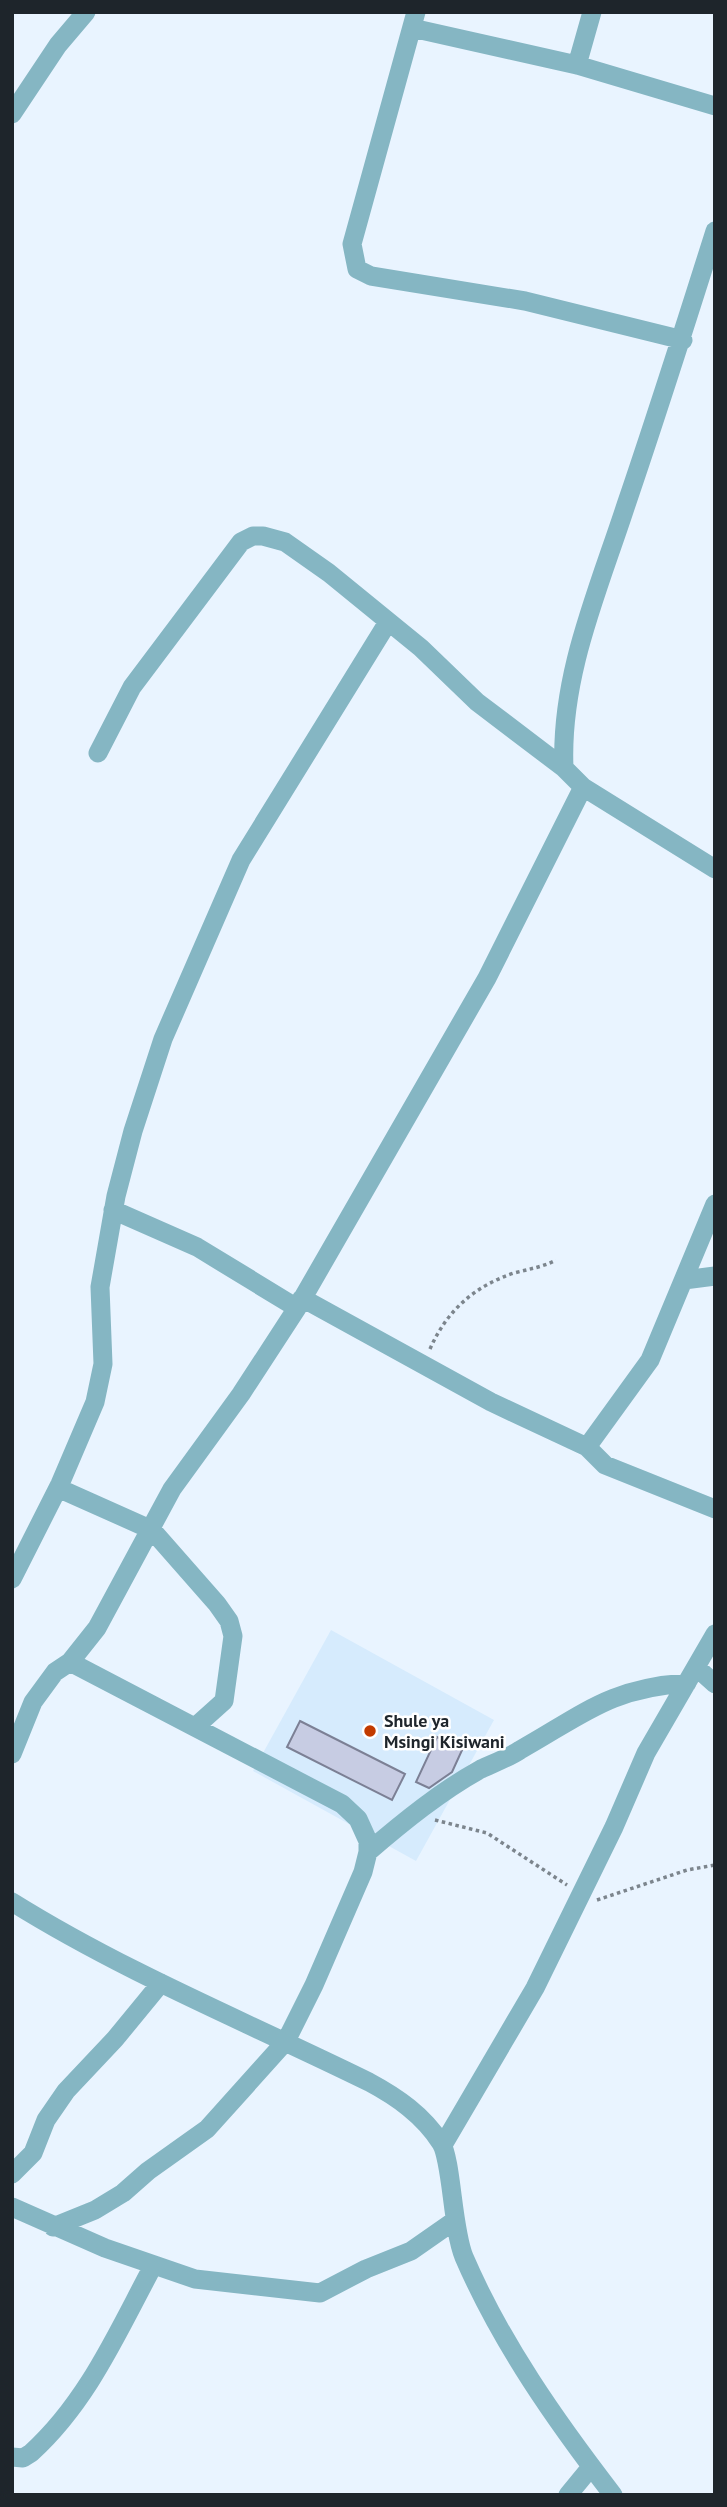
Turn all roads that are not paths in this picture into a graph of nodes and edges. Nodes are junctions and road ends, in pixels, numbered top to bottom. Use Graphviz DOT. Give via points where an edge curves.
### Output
graph roads {
  1 [pos="86,12"];
  2 [pos="592,12"];
  3 [pos="414,20"];
  4 [pos="577,65"];
  5 [pos="715,106"];
  6 [pos="12,114"];
  7 [pos="715,231"];
  8 [pos="683,340"];
  9 [pos="388,622"];
  10 [pos="98,753"];
  11 [pos="564,768"];
  12 [pos="583,787"];
  13 [pos="713,863"];
  14 [pos="715,1204"];
  15 [pos="113,1210"];
  16 [pos="715,1276"];
  17 [pos="684,1280"];
  18 [pos="300,1303"];
  19 [pos="587,1447"];
  20 [pos="58,1488"];
  21 [pos="715,1508"];
  22 [pos="152,1530"];
  23 [pos="12,1579"];
  24 [pos="715,1634"];
  25 [pos="71,1662"];
  26 [pos="692,1675"];
  27 [pos="715,1684"];
  28 [pos="195,1727"];
  29 [pos="12,1754"];
  30 [pos="368,1852"];
  31 [pos="12,1902"];
  32 [pos="160,1983"];
  33 [pos="286,2041"];
  34 [pos="443,2145"];
  35 [pos="12,2174"];
  36 [pos="12,2207"];
  37 [pos="454,2221"];
  38 [pos="53,2227"];
  39 [pos="153,2266"];
  40 [pos="12,2458"];
  41 [pos="591,2467"];
  42 [pos="568,2495"];
  43 [pos="613,2495"];
  1 -- 6 [label="street"];
  2 -- 4 [label="street"];
  3 -- 4 [label="street"];
  3 -- 8 [label="street" via="352,244 357,269 371,276 525,301"];
  4 -- 5 [label="street"];
  7 -- 8 [label="street"];
  8 -- 11 [label="street" via="584,630 567,695"];
  9 -- 10 [label="street" via="285,542 253,536 241,542 132,687"];
  9 -- 11 [label="street" via="477,702"];
  9 -- 15 [label="street" via="241,860 163,1039"];
  11 -- 12 [label="street"];
  12 -- 13 [label="street"];
  12 -- 18 [label="street" via="487,978"];
  14 -- 17 [label="street"];
  15 -- 18 [label="street" via="197,1247"];
  15 -- 20 [label="street" via="100,1287 103,1364 95,1402"];
  16 -- 17 [label="street"];
  17 -- 19 [label="street" via="650,1360"];
  18 -- 19 [label="street"];
  18 -- 22 [label="street" via="172,1489"];
  19 -- 21 [label="street" via="605,1465"];
  20 -- 22 [label="street"];
  20 -- 23 [label="street"];
  22 -- 25 [label="street" via="97,1628"];
  22 -- 28 [label="street" via="217,1604 233,1636 224,1701"];
  24 -- 26 [label="street"];
  25 -- 28 [label="street"];
  25 -- 29 [label="street" via="55,1672 33,1702"];
  26 -- 27 [label="street"];
  26 -- 30 [label="street" via="593,1705 480,1770"];
  26 -- 34 [label="street" via="646,1754 535,1988"];
  28 -- 30 [label="street" via="342,1804 358,1819"];
  30 -- 33 [label="street"];
  31 -- 32 [label="street"];
  32 -- 33 [label="street"];
  32 -- 35 [label="street" via="116,2039 66,2091 46,2120 33,2153"];
  33 -- 34 [label="street" via="397,2097"];
  33 -- 38 [label="street" via="207,2129 123,2193"];
  34 -- 37 [label="street"];
  36 -- 38 [label="street"];
  37 -- 39 [label="street" via="411,2251 320,2293 207,2282"];
  37 -- 41 [label="street" via="464,2256 532,2384"];
  38 -- 39 [label="street"];
  39 -- 40 [label="street" via="77,2403 31,2453"];
  41 -- 42 [label="street"];
  41 -- 43 [label="street"];
}
